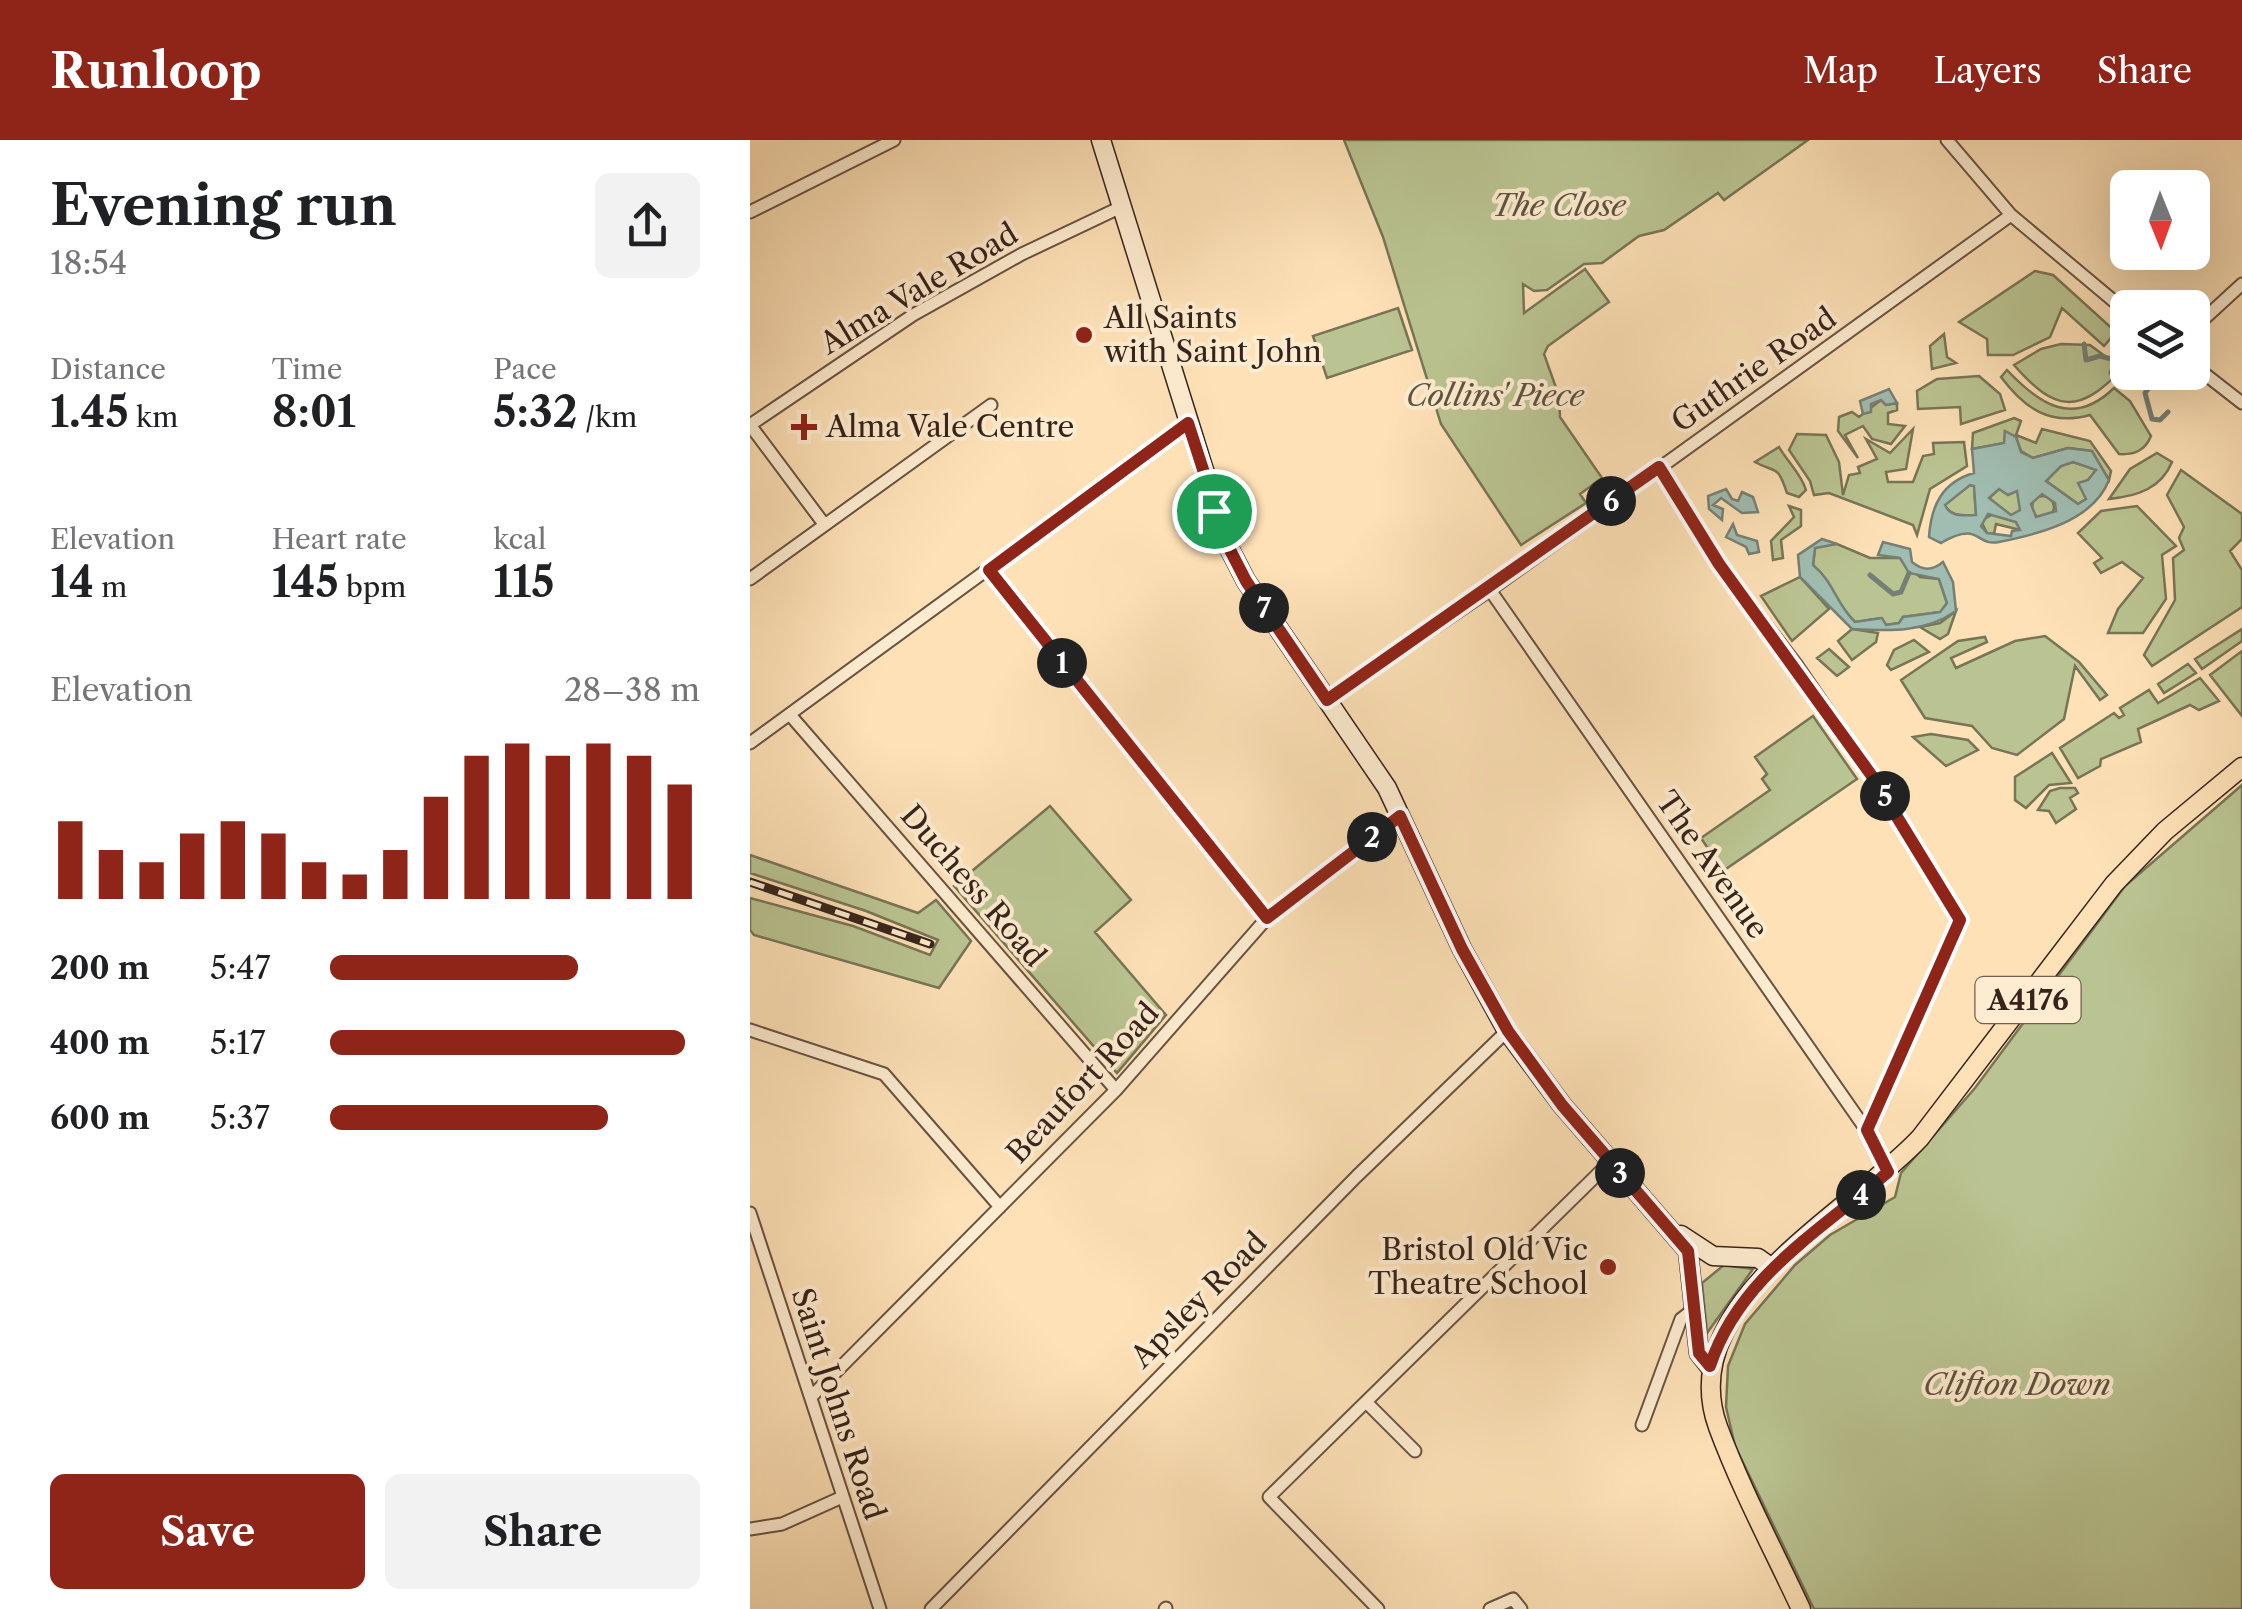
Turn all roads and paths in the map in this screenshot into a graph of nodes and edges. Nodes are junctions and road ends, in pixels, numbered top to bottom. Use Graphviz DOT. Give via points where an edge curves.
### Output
graph roads {
  1 [pos="894,140"];
  2 [pos="1101,140"];
  3 [pos="1947,140"];
  4 [pos="1120,207"];
  5 [pos="750,212"];
  6 [pos="2010,215"];
  7 [pos="2242,284"];
  8 [pos="2110,298"];
  9 [pos="2210,313"];
  10 [pos="2210,378"];
  11 [pos="2242,402"];
  12 [pos="991,405"];
  13 [pos="1188,423"];
  14 [pos="750,425"];
  15 [pos="1659,467"];
  16 [pos="824,524"];
  17 [pos="989,570"];
  18 [pos="750,579"];
  19 [pos="1490,590"];
  20 [pos="1327,700"];
  21 [pos="791,716"];
  22 [pos="750,744"];
  23 [pos="2242,767"];
  24 [pos="1400,816"];
  25 [pos="1267,918"];
  26 [pos="750,1030"];
  27 [pos="1508,1031"];
  28 [pos="1116,1090"];
  29 [pos="1867,1130"];
  30 [pos="1610,1162"];
  31 [pos="1888,1172"];
  32 [pos="1000,1208"];
  33 [pos="750,1213"];
  34 [pos="1673,1228"];
  35 [pos="1772,1268"];
  36 [pos="1694,1309"];
  37 [pos="1710,1366"];
  38 [pos="812,1396"];
  39 [pos="1366,1402"];
  40 [pos="1642,1425"];
  41 [pos="1416,1452"];
  42 [pos="840,1498"];
  43 [pos="750,1530"];
  44 [pos="880,1609"];
  45 [pos="931,1609"];
  46 [pos="1378,1609"];
  47 [pos="1490,1609"];
  48 [pos="1521,1609"];
  49 [pos="1800,1609"];
  1 -- 5 [label="street"];
  2 -- 4 [label="main road"];
  3 -- 6 [label="street"];
  4 -- 13 [label="main road"];
  4 -- 14 [label="street, Alma Vale Road" via="913,314"];
  6 -- 8 [label="street"];
  6 -- 15 [label="street, Guthrie Road"];
  7 -- 9 [label="street"];
  10 -- 11 [label="street"];
  12 -- 16 [label="street"];
  13 -- 17 [label="street"];
  13 -- 20 [label="main road" via="1234,556"];
  14 -- 16 [label="street"];
  15 -- 19 [label="street, Guthrie Road"];
  15 -- 29 [label="street" via="1719,564 1872,776 1960,920"];
  16 -- 18 [label="street"];
  17 -- 21 [label="street"];
  17 -- 25 [label="street"];
  19 -- 20 [label="street, Guthrie Road"];
  19 -- 29 [label="street, The Avenue"];
  20 -- 24 [label="main road"];
  21 -- 22 [label="street"];
  21 -- 28 [label="street, Duchess Road"];
  23 -- 31 [label="main road, A4176" via="2114,884 1966,1083"];
  24 -- 25 [label="street, Beaufort Road"];
  24 -- 27 [label="main road"];
  25 -- 28 [label="street, Beaufort Road"];
  26 -- 32 [label="street" via="884,1074"];
  27 -- 30 [label="main road"];
  27 -- 45 [label="street, Apsley Road" via="1356,1176"];
  28 -- 32 [label="street, Beaufort Road"];
  29 -- 31 [label="street, The Avenue"];
  30 -- 34 [label="main road"];
  30 -- 39 [label="street"];
  31 -- 35 [label="main road, A4176"];
  32 -- 38 [label="street, Beaufort Road"];
  33 -- 38 [label="street, Saint Johns Road"];
  34 -- 35 [label="main road" via="1713,1256 1758,1258"];
  34 -- 36 [label="main road" via="1688,1251"];
  35 -- 37 [label="main road, A4176" via="1742,1299"];
  36 -- 37 [label="main road" via="1699,1353"];
  36 -- 40 [label="street" via="1681,1318"];
  37 -- 49 [label="main road, A4176" via="1717,1424"];
  38 -- 42 [label="street, Saint Johns Road"];
  39 -- 41 [label="street"];
  39 -- 46 [label="street" via="1269,1497"];
  42 -- 43 [label="street" via="782,1524"];
  42 -- 44 [label="street, Saint Johns Road"];
  47 -- 48 [label="street" via="1512,1599"];
}
